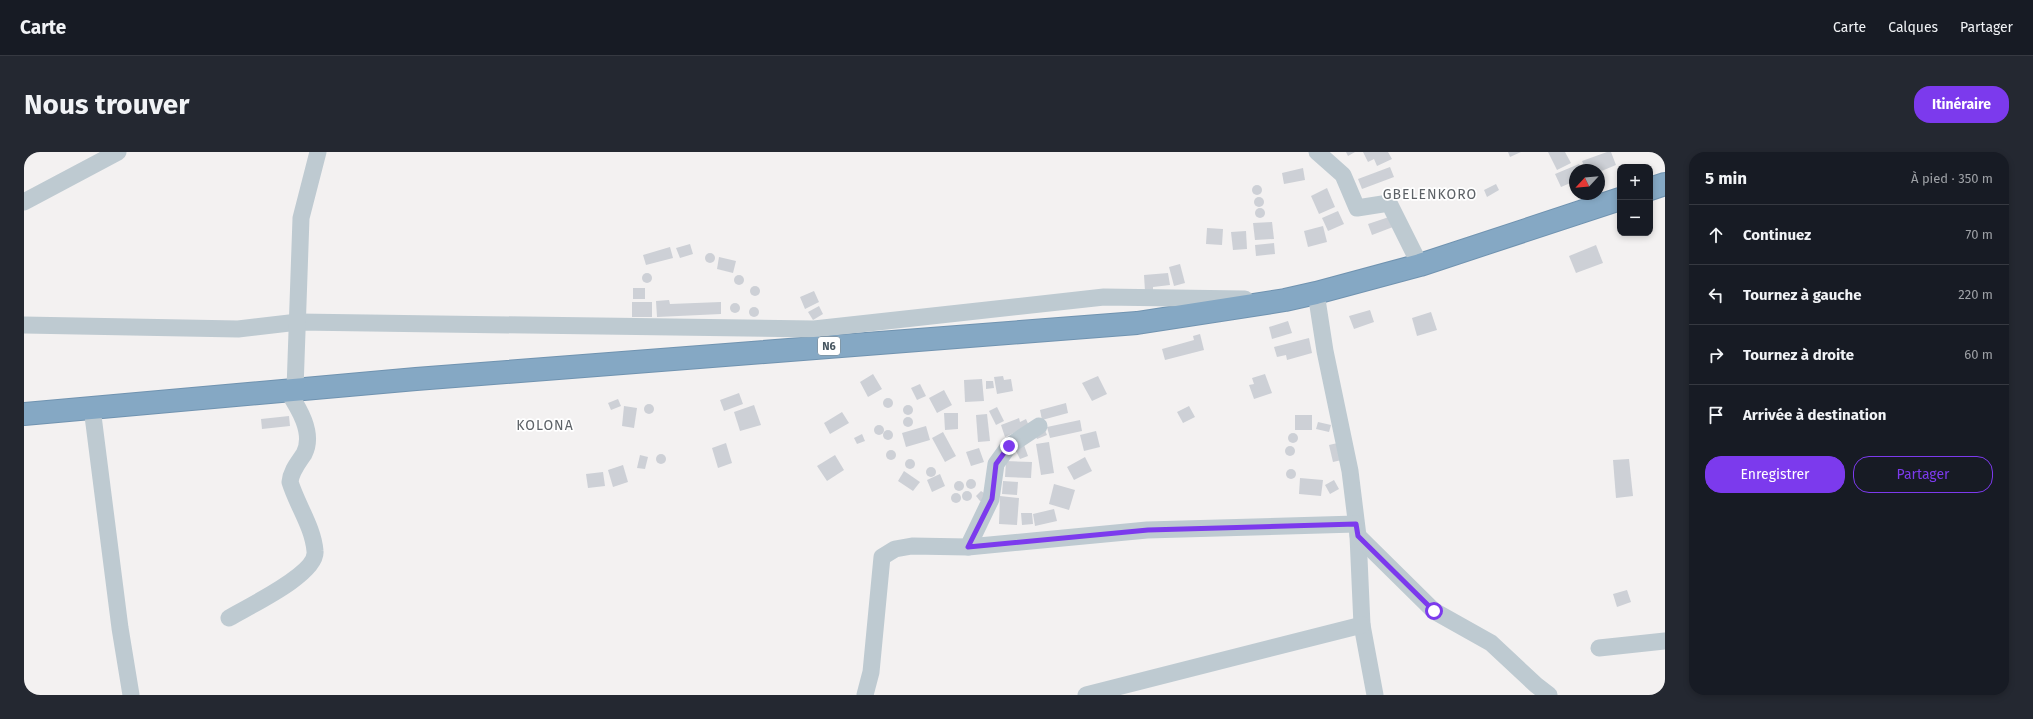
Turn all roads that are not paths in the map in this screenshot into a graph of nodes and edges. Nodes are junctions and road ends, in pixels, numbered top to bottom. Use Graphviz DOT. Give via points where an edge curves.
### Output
graph roads {
  1 [pos="118,152"];
  2 [pos="318,152"];
  3 [pos="1317,152"];
  4 [pos="1665,184"];
  5 [pos="1653,188"];
  6 [pos="1617,201"];
  7 [pos="24,202"];
  8 [pos="1420,265"];
  9 [pos="1316,293"];
  10 [pos="1285,300"];
  11 [pos="298,322"];
  12 [pos="24,325"];
  13 [pos="291,389"];
  14 [pos="92,408"];
  15 [pos="24,414"];
  16 [pos="1039,426"];
  17 [pos="1357,530"];
  18 [pos="968,547"];
  19 [pos="228,618"];
  20 [pos="1362,625"];
  21 [pos="1665,641"];
  22 [pos="1599,648"];
  23 [pos="131,695"];
  24 [pos="865,695"];
  25 [pos="1086,695"];
  26 [pos="1375,695"];
  27 [pos="1549,695"];
  1 -- 7 [label="street"];
  2 -- 11 [label="street" via="301,218"];
  3 -- 8 [label="street" via="1343,175 1357,208 1389,203"];
  4 -- 5 [label="highway"];
  6 -- 8 [label="highway, N6"];
  8 -- 9 [label="highway, N6"];
  9 -- 10 [label="highway, N6"];
  9 -- 17 [label="street" via="1350,471"];
  10 -- 11 [label="street" via="1104,297 814,329"];
  10 -- 13 [label="highway, N6" via="1138,322"];
  11 -- 12 [label="street" via="238,329"];
  11 -- 13 [label="street"];
  13 -- 14 [label="highway, N6"];
  13 -- 19 [label="street" via="308,432 308,446 291,475 290,482 313,539 315,558 308,568 286,584"];
  14 -- 15 [label="highway, N6"];
  14 -- 23 [label="street"];
  16 -- 18 [label="street" via="1009,446 996,464 992,499"];
  17 -- 18 [label="street" via="1148,530"];
  17 -- 20 [label="street"];
  17 -- 27 [label="street" via="1434,611 1491,643"];
  18 -- 24 [label="street" via="912,546 895,549 882,558 872,664"];
  20 -- 25 [label="street"];
  20 -- 26 [label="street"];
  21 -- 22 [label="street"];
}
